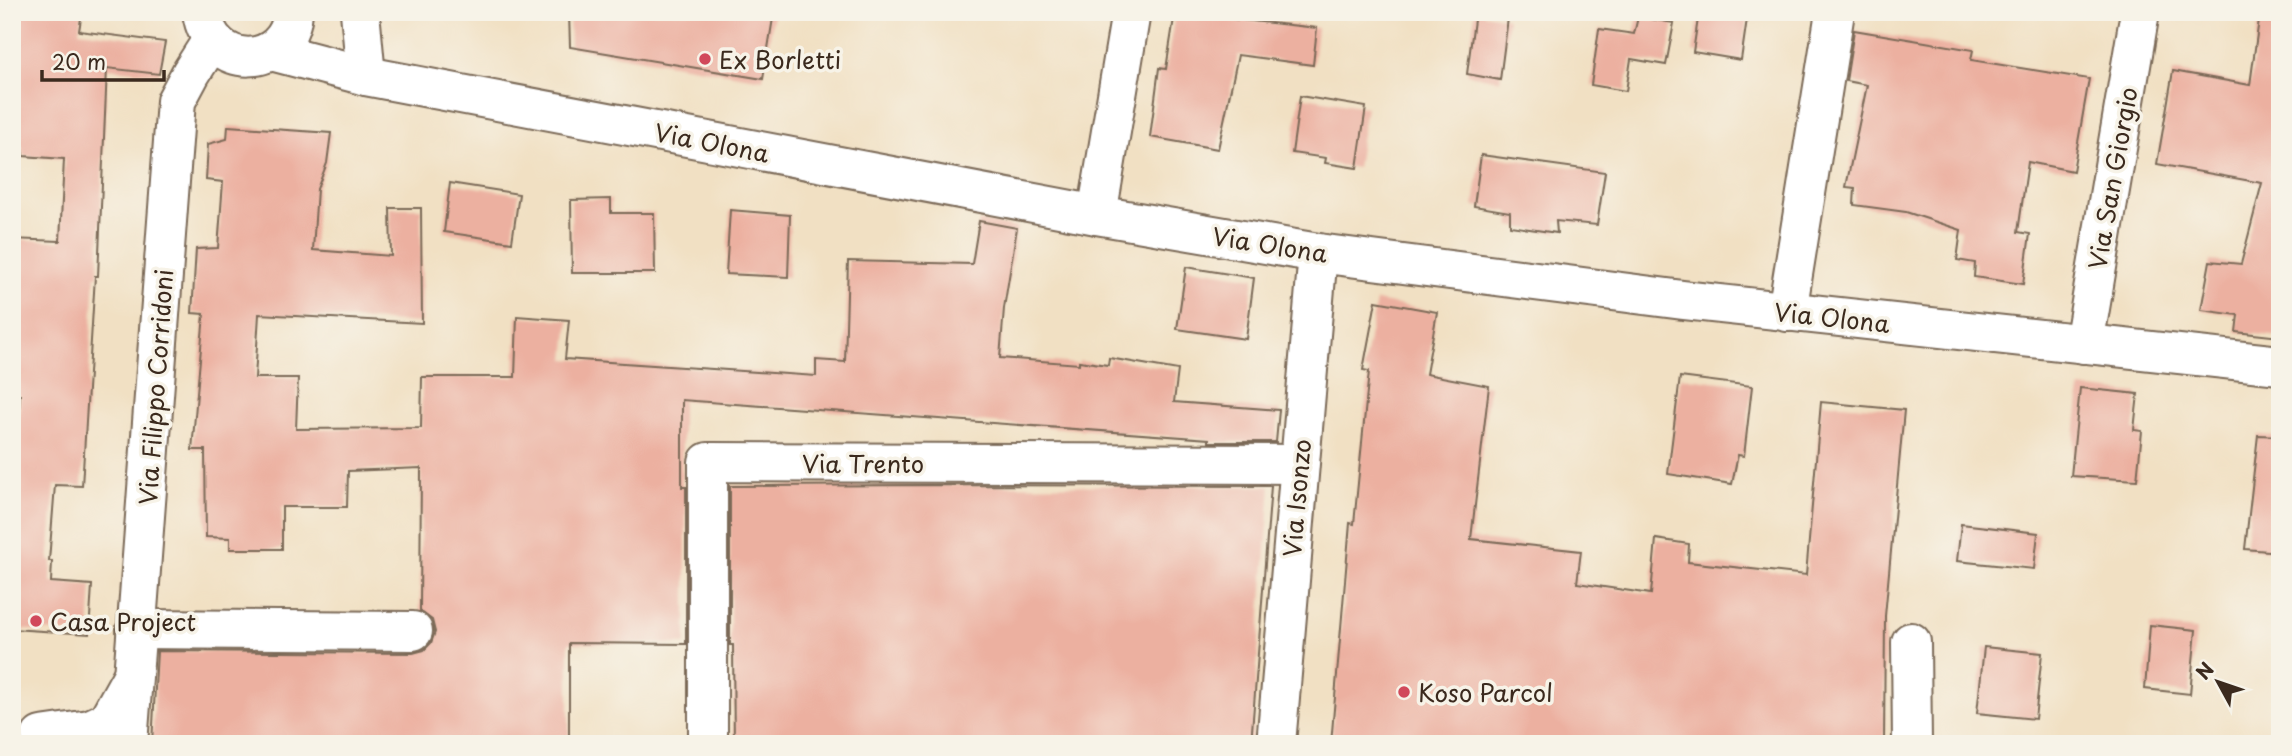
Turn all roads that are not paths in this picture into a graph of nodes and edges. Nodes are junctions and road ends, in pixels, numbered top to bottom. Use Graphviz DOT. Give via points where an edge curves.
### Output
graph roads {
  1 [pos="293,12"];
  2 [pos="360,12"];
  3 [pos="1131,12"];
  4 [pos="1835,12"];
  5 [pos="2140,12"];
  6 [pos="207,26"];
  7 [pos="271,51"];
  8 [pos="366,76"];
  9 [pos="1097,215"];
  10 [pos="1318,253"];
  11 [pos="1787,312"];
  12 [pos="2084,344"];
  13 [pos="2280,365"];
  14 [pos="1299,464"];
  15 [pos="136,629"];
  16 [pos="413,631"];
  17 [pos="1911,642"];
  18 [pos="134,673"];
  19 [pos="34,735"];
  20 [pos="128,744"];
  21 [pos="708,744"];
  22 [pos="1276,744"];
  23 [pos="1912,744"];
  1 -- 7 [label="street" via="289,29"];
  2 -- 8 [label="street"];
  3 -- 9 [label="street"];
  4 -- 11 [label="street"];
  5 -- 12 [label="street, Via San Giorgio"];
  6 -- 7 [label="street" via="221,49 233,55 259,56"];
  6 -- 15 [label="street, Via Filippo Corridoni" via="176,101"];
  7 -- 8 [label="street, Via Olona"];
  8 -- 9 [label="street, Via Olona"];
  9 -- 10 [label="street, Via Olona"];
  10 -- 11 [label="street, Via Olona"];
  10 -- 14 [label="street, Via Isonzo"];
  11 -- 12 [label="street, Via Olona"];
  12 -- 13 [label="street, Via Olona"];
  14 -- 21 [label="street, Via Trento" via="708,462"];
  14 -- 22 [label="street, Via Isonzo"];
  15 -- 16 [label="street"];
  15 -- 18 [label="street, Via Filippo Corridoni"];
  17 -- 23 [label="street"];
  18 -- 19 [label="street" via="107,720 90,729"];
  18 -- 20 [label="street, Via Filippo Corridoni"];
}
